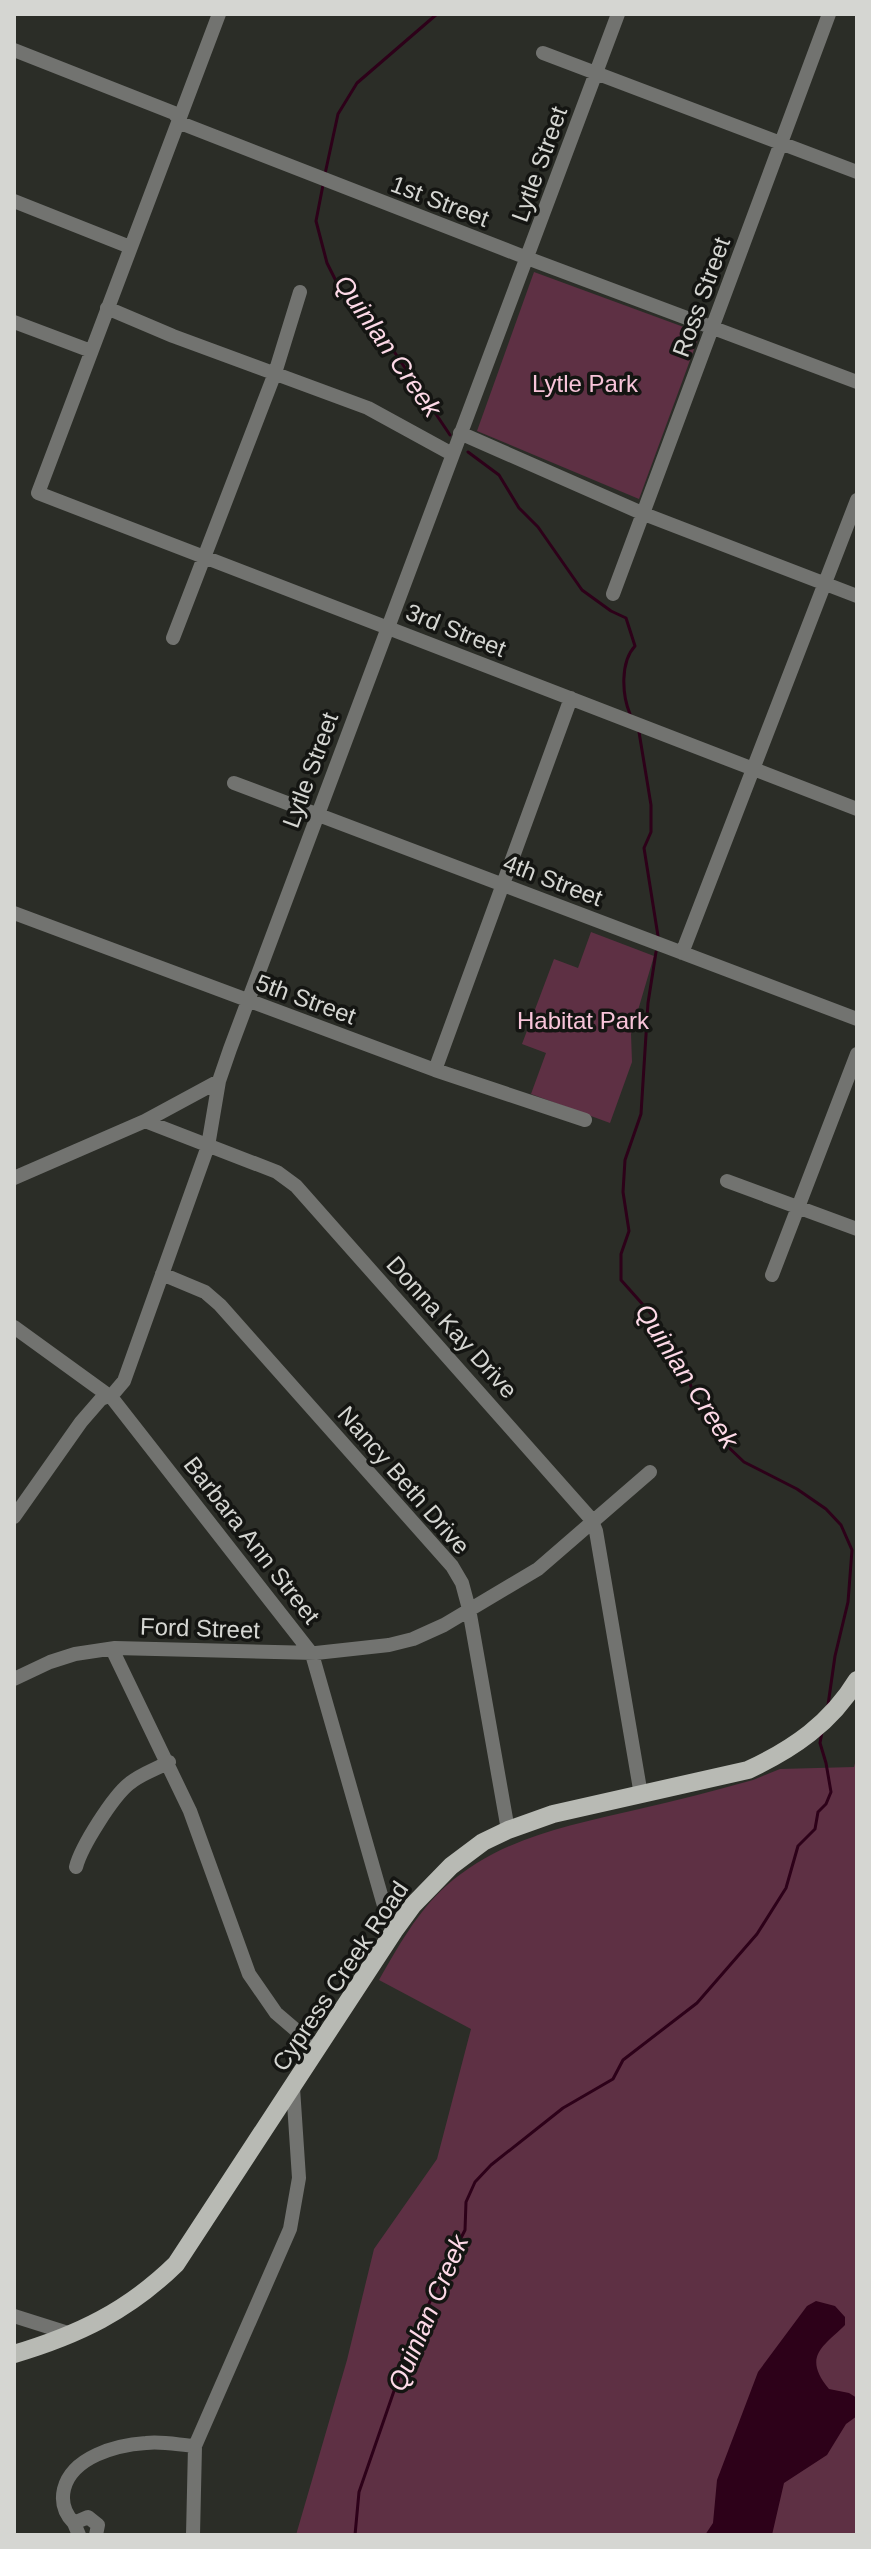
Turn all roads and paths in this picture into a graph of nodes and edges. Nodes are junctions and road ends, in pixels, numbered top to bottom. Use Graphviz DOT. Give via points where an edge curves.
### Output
graph roads {
  1 [pos="219,14"];
  2 [pos="618,14"];
  3 [pos="829,14"];
  4 [pos="14,50"];
  5 [pos="543,53"];
  6 [pos="596,73"];
  7 [pos="179,119"];
  8 [pos="782,144"];
  9 [pos="857,172"];
  10 [pos="14,201"];
  11 [pos="130,247"];
  12 [pos="527,258"];
  13 [pos="300,292"];
  14 [pos="107,308"];
  15 [pos="14,322"];
  16 [pos="713,327"];
  17 [pos="91,351"];
  18 [pos="275,373"];
  19 [pos="857,382"];
  20 [pos="460,433"];
  21 [pos="452,454"];
  22 [pos="857,500"];
  23 [pos="644,514"];
  24 [pos="203,556"];
  25 [pos="825,583"];
  26 [pos="613,594"];
  27 [pos="857,596"];
  28 [pos="390,627"];
  29 [pos="173,638"];
  30 [pos="571,698"];
  31 [pos="754,769"];
  32 [pos="234,783"];
  33 [pos="857,809"];
  34 [pos="317,815"];
  35 [pos="503,885"];
  36 [pos="14,913"];
  37 [pos="682,953"];
  38 [pos="248,1000"];
  39 [pos="857,1019"];
  40 [pos="857,1054"];
  41 [pos="435,1070"];
  42 [pos="219,1081"];
  43 [pos="585,1120"];
  44 [pos="145,1121"];
  45 [pos="208,1146"];
  46 [pos="14,1178"];
  47 [pos="727,1181"];
  48 [pos="798,1207"];
  49 [pos="857,1229"];
  50 [pos="162,1274"];
  51 [pos="772,1275"];
  52 [pos="14,1327"];
  53 [pos="109,1395"];
  54 [pos="650,1472"];
  55 [pos="14,1517"];
  56 [pos="592,1522"];
  57 [pos="469,1609"];
  58 [pos="112,1649"];
  59 [pos="312,1654"];
  60 [pos="14,1679"];
  61 [pos="857,1680"];
  62 [pos="169,1762"];
  63 [pos="641,1795"];
  64 [pos="508,1830"];
  65 [pos="76,1867"];
  66 [pos="394,1931"];
  67 [pos="318,2049"];
  68 [pos="293,2088"];
  69 [pos="14,2316"];
  70 [pos="71,2334"];
  71 [pos="14,2354"];
  72 [pos="195,2446"];
  73 [pos="76,2529"];
  74 [pos="96,2535"];
  75 [pos="193,2535"];
  1 -- 7 [label="street"];
  2 -- 6 [label="street, Lytle Street"];
  3 -- 8 [label="street, Ross Street"];
  4 -- 7 [label="street, 1st Street"];
  5 -- 6 [label="street"];
  6 -- 8 [label="street"];
  6 -- 12 [label="street, Lytle Street"];
  7 -- 11 [label="street"];
  7 -- 12 [label="street, 1st Street"];
  8 -- 9 [label="street"];
  8 -- 16 [label="street, Ross Street"];
  10 -- 11 [label="street"];
  11 -- 14 [label="street"];
  12 -- 16 [label="street, 1st Street"];
  12 -- 20 [label="street, Lytle Street"];
  13 -- 18 [label="street"];
  14 -- 17 [label="street"];
  14 -- 18 [label="street"];
  15 -- 17 [label="street"];
  16 -- 19 [label="street, 1st Street"];
  16 -- 23 [label="street, Ross Street"];
  17 -- 24 [label="street, 3rd Street" via="38,493"];
  18 -- 21 [label="street" via="368,408"];
  18 -- 24 [label="street"];
  20 -- 21 [label="street, Lytle Street"];
  20 -- 23 [label="street"];
  21 -- 28 [label="street, Lytle Street"];
  22 -- 25 [label="street"];
  23 -- 25 [label="street"];
  23 -- 26 [label="street, Ross Street"];
  24 -- 28 [label="street, 3rd Street"];
  24 -- 29 [label="street"];
  25 -- 27 [label="street"];
  25 -- 31 [label="street"];
  28 -- 30 [label="street, 3rd Street"];
  28 -- 34 [label="street, Lytle Street"];
  30 -- 31 [label="street, 3rd Street"];
  30 -- 35 [label="street"];
  31 -- 33 [label="street, 3rd Street"];
  31 -- 37 [label="street"];
  32 -- 34 [label="street, 4th Street"];
  34 -- 35 [label="street, 4th Street"];
  34 -- 38 [label="street, Lytle Street"];
  35 -- 37 [label="street, 4th Street"];
  35 -- 41 [label="street"];
  36 -- 38 [label="street, 5th Street"];
  37 -- 39 [label="street, 4th Street"];
  38 -- 41 [label="street, 5th Street"];
  38 -- 42 [label="street, Lytle Street"];
  40 -- 48 [label="street"];
  41 -- 43 [label="street, 5th Street"];
  42 -- 44 [label="street"];
  42 -- 45 [label="street, Lytle Street"];
  44 -- 45 [label="street, Donna Kay Drive"];
  44 -- 46 [label="street"];
  45 -- 50 [label="street, Lytle Street"];
  45 -- 56 [label="street, Donna Kay Drive" via="277,1172 296,1186"];
  47 -- 48 [label="street"];
  48 -- 49 [label="street"];
  48 -- 51 [label="street"];
  50 -- 53 [label="street, Lytle Street" via="124,1381"];
  50 -- 57 [label="street, Nancy Beth Drive" via="205,1292 220,1305 452,1566"];
  52 -- 53 [label="street, Barbara Ann Street"];
  53 -- 55 [label="street, Lytle Street" via="81,1422"];
  53 -- 59 [label="street, Barbara Ann Street"];
  54 -- 56 [label="street, Ford Street"];
  56 -- 57 [label="street, Ford Street" via="538,1569"];
  56 -- 63 [label="street, Donna Kay Drive"];
  57 -- 59 [label="street, Ford Street" via="401,1643"];
  57 -- 64 [label="street, Nancy Beth Drive"];
  58 -- 59 [label="street, Ford Street"];
  58 -- 60 [label="street, Ford Street" via="75,1654"];
  58 -- 62 [label="street"];
  59 -- 66 [label="street, Barbara Ann Street"];
  61 -- 63 [label="main road, Cypress Creek Road" via="816,1729 775,1757 748,1770"];
  62 -- 65 [label="street" via="121,1791 82,1849"];
  62 -- 67 [label="street" via="249,1974 276,2013"];
  63 -- 64 [label="main road, Cypress Creek Road" via="553,1814"];
  64 -- 66 [label="main road, Cypress Creek Road" via="451,1866"];
  66 -- 67 [label="main road, Cypress Creek Road"];
  67 -- 68 [label="main road, Cypress Creek Road"];
  68 -- 70 [label="main road, Cypress Creek Road" via="176,2264 120,2311"];
  68 -- 72 [label="street" via="299,2178 290,2229"];
  69 -- 70 [label="street"];
  70 -- 71 [label="main road, Cypress Creek Road"];
  72 -- 73 [label="street" via="126,2445 76,2467 62,2496"];
  72 -- 75 [label="street"];
  73 -- 74 [label="street" via="88,2517 98,2525"];
}
